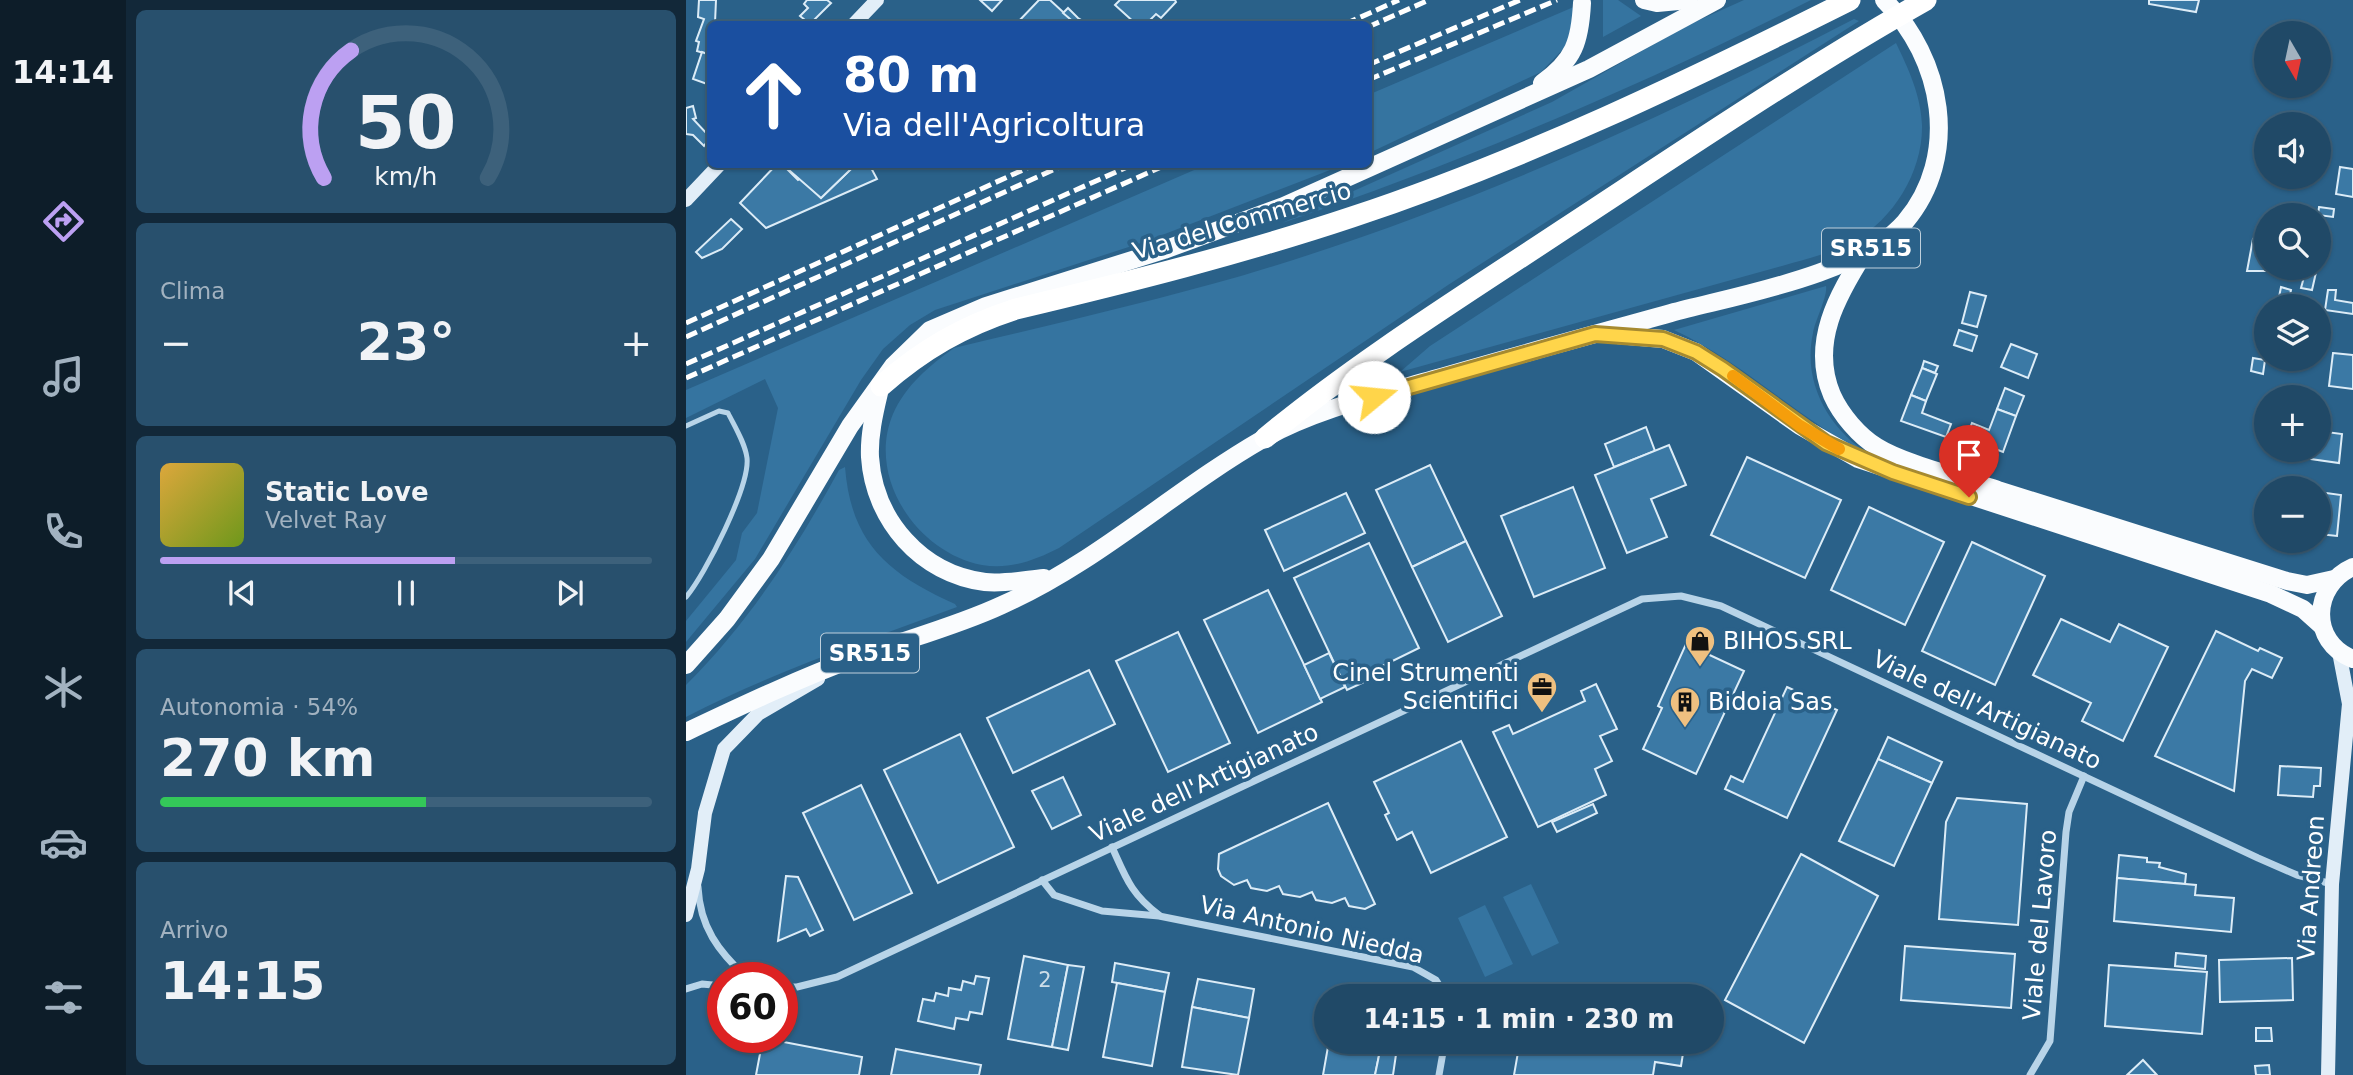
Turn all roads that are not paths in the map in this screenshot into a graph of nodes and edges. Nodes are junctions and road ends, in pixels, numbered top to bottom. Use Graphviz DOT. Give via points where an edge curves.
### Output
graph roads {
  1 [pos="877,0"];
  2 [pos="1644,0"];
  3 [pos="1689,0"];
  4 [pos="1717,0"];
  5 [pos="1850,0"];
  6 [pos="1884,0"];
  7 [pos="1926,0"];
  8 [pos="1583,4"];
  9 [pos="856,21"];
  10 [pos="1524,97"];
  11 [pos="716,168"];
  12 [pos="1372,168"];
  13 [pos="1372,168"];
  14 [pos="686,200"];
  15 [pos="1865,252"];
  16 [pos="1595,334"];
  17 [pos="881,386"];
  18 [pos="686,426"];
  19 [pos="1265,438"];
  20 [pos="2347,569"];
  21 [pos="1054,576"];
  22 [pos="686,597"];
  23 [pos="2322,626"];
  24 [pos="2346,656"];
  25 [pos="856,658"];
  26 [pos="686,665"];
  27 [pos="2351,702"];
  28 [pos="686,732"];
  29 [pos="2348,771"];
  30 [pos="2084,776"];
  31 [pos="1112,847"];
  32 [pos="698,869"];
  33 [pos="1042,880"];
  34 [pos="2332,884"];
  35 [pos="686,915"];
  36 [pos="1159,916"];
  37 [pos="731,962"];
  38 [pos="707,984"];
  39 [pos="1438,984"];
  40 [pos="798,987"];
  41 [pos="686,989"];
  42 [pos="1443,1054"];
  43 [pos="1439,1075"];
  44 [pos="2030,1075"];
  45 [pos="2328,1075"];
  1 -- 9 [label="main road"];
  2 -- 3 [label="main road"];
  4 -- 10 [label="main road, Via del Commercio" via="1590,69"];
  5 -- 17 [label="highway, Via del Commercio" via="1649,98 1507,159 1353,217 975,323 911,359"];
  6 -- 15 [label="main road, Via del Commercio / SR515" via="1916,40 1926,63 1940,132 1935,169 1923,195 1904,223"];
  7 -- 19 [label="highway, Via del Commercio" via="1655,169 1309,401"];
  8 -- 10 [label="main road" via="1581,33 1574,50 1550,78"];
  10 -- 12 [label="main road, Via del Commercio"];
  11 -- 14 [label="main road"];
  13 -- 17 [label="main road, Via del Commercio" via="1284,206 1164,250 986,306 930,330 893,366"];
  15 -- 16 [label="main road, Via del Commercio / SR515" via="1822,271"];
  15 -- 20 [label="main road" via="1827,323 1823,354 1833,398 1850,423 1877,447 2287,581 2307,584"];
  16 -- 19 [label="main road, Via del Commercio / SR515" via="1374,397"];
  16 -- 23 [label="main road" via="1639,335 1679,344 1723,369 1809,432 1858,459 2271,594 2303,609"];
  17 -- 21 [label="main road, Via del Commercio" via="871,436 872,473 881,506 902,537 934,564 968,578 997,583"];
  17 -- 26 [label="main road, Via del Commercio" via="850,426 771,559"];
  18 -- 22 [label="lane" via="719,411 728,413 744,447 747,468 709,564"];
  19 -- 21 [label="main road, Via del Commercio / SR515" via="1093,555"];
  20 -- 23 [label="main road" via="2322,599"];
  21 -- 25 [label="main road, Via del Commercio / SR515" via="1003,605"];
  23 -- 24 [label="main road" via="2330,644"];
  24 -- 27 [label="main road, Via Andreon"];
  25 -- 28 [label="main road, Via del Commercio / SR515"];
  25 -- 32 [label="main road" via="758,714 724,749 705,813"];
  27 -- 29 [label="main road, Via Andreon"];
  29 -- 34 [label="main road, Via Andreon"];
  30 -- 31 [label="street, Viale dell'Artigianato" via="1721,606 1681,596 1642,599"];
  30 -- 34 [label="street, Viale dell'Artigianato" via="2297,875"];
  30 -- 44 [label="street, Viale del Lavoro" via="2066,832 2050,1041"];
  31 -- 33 [label="street, Viale dell'Artigianato"];
  31 -- 36 [label="street" via="1128,886"];
  32 -- 35 [label="main road"];
  32 -- 37 [label="street" via="700,912 706,930"];
  33 -- 36 [label="street, Via Antonio Niedda" via="1054,895 1069,902 1102,911"];
  33 -- 40 [label="street, Viale dell'Artigianato" via="837,978"];
  34 -- 45 [label="main road, Via Andreon"];
  36 -- 39 [label="street, Via Antonio Niedda" via="1413,967"];
  38 -- 41 [label="street"];
  42 -- 43 [label="street"];
}
